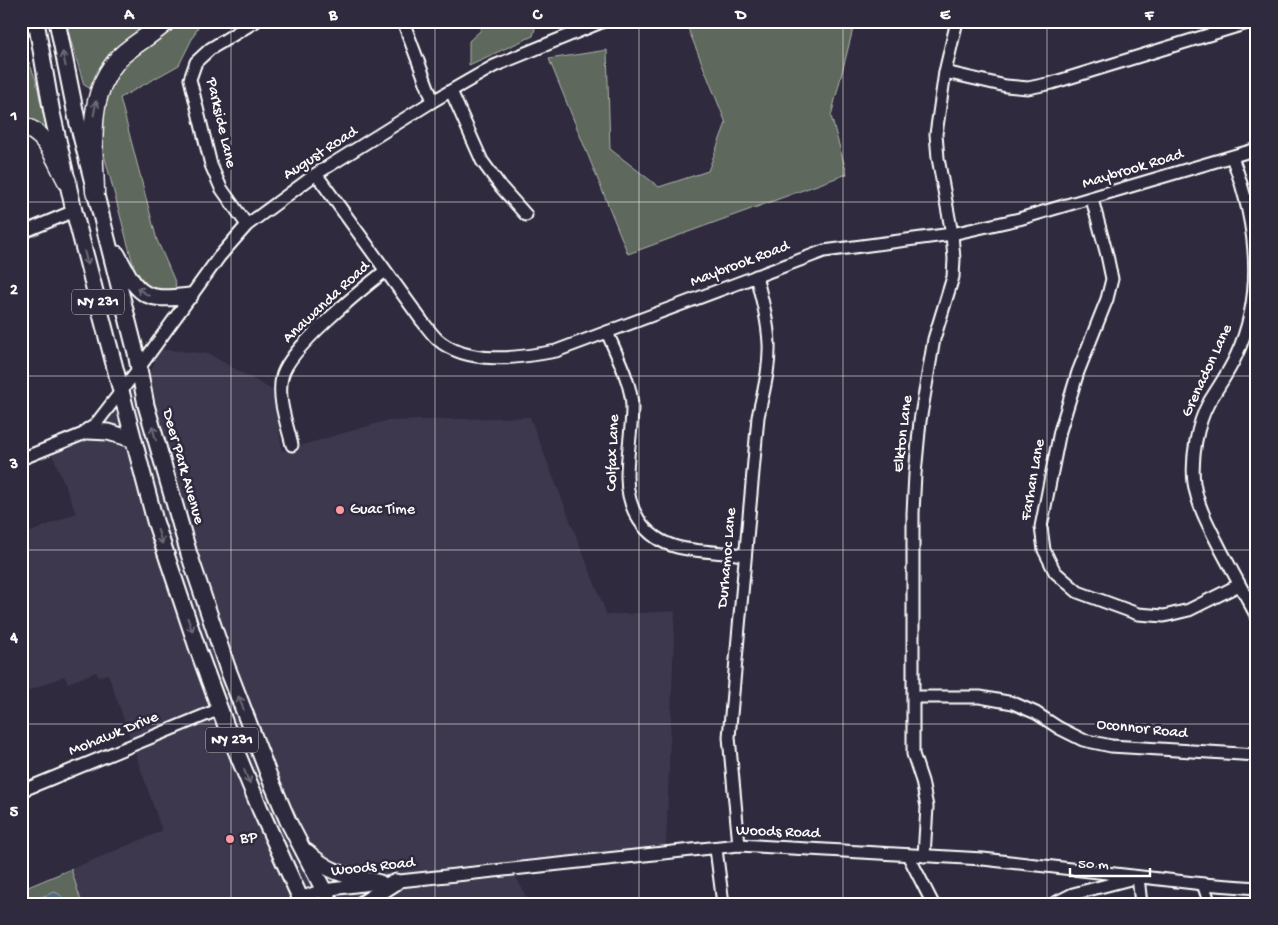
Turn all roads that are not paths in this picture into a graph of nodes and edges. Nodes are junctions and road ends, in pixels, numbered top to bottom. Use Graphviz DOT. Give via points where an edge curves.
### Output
graph roads {
  1 [pos="22,21"];
  2 [pos="36,21"];
  3 [pos="56,21"];
  4 [pos="167,21"];
  5 [pos="256,21"];
  6 [pos="403,21"];
  7 [pos="604,21"];
  8 [pos="957,21"];
  9 [pos="1254,21"];
  10 [pos="21,28"];
  11 [pos="945,72"];
  12 [pos="451,91"];
  13 [pos="433,101"];
  14 [pos="21,126"];
  15 [pos="1257,149"];
  16 [pos="1232,157"];
  17 [pos="316,174"];
  18 [pos="67,181"];
  19 [pos="95,192"];
  20 [pos="1092,199"];
  21 [pos="74,211"];
  22 [pos="526,215"];
  23 [pos="247,225"];
  24 [pos="105,230"];
  25 [pos="21,233"];
  26 [pos="952,234"];
  27 [pos="385,271"];
  28 [pos="756,276"];
  29 [pos="1255,292"];
  30 [pos="190,296"];
  31 [pos="607,332"];
  32 [pos="139,368"];
  33 [pos="120,393"];
  34 [pos="88,431"];
  35 [pos="132,439"];
  36 [pos="292,445"];
  37 [pos="21,459"];
  38 [pos="745,554"];
  39 [pos="1240,584"];
  40 [pos="1257,617"];
  41 [pos="914,698"];
  42 [pos="220,709"];
  43 [pos="1257,755"];
  44 [pos="21,791"];
  45 [pos="300,845"];
  46 [pos="739,845"];
  47 [pos="716,849"];
  48 [pos="908,855"];
  49 [pos="924,856"];
  50 [pos="1138,878"];
  51 [pos="396,882"];
  52 [pos="380,883"];
  53 [pos="1203,884"];
  54 [pos="1257,888"];
  55 [pos="323,890"];
  56 [pos="302,901"];
  57 [pos="330,904"];
  58 [pos="362,904"];
  59 [pos="723,904"];
  60 [pos="933,904"];
  61 [pos="1053,904"];
  62 [pos="1141,904"];
  63 [pos="1210,904"];
  1 -- 10 [label="highway"];
  2 -- 18 [label="main road, NY 231"];
  19 -- 3 [label="main road, Deer Park Avenue / NY 231, one-way"];
  19 -- 4 [label="highway, one-way" via="93,118 101,88 121,56"];
  5 -- 23 [label="street, Parkside Lane" via="210,48 196,62 190,78 211,165 221,188"];
  6 -- 13 [label="street"];
  7 -- 12 [label="street, August Road" via="494,66"];
  8 -- 11 [label="street, Elkton Lane"];
  9 -- 11 [label="street" via="1028,88"];
  11 -- 26 [label="street, Elkton Lane" via="936,134"];
  12 -- 13 [label="street, August Road"];
  12 -- 22 [label="street" via="482,161"];
  13 -- 17 [label="street, August Road"];
  14 -- 18 [label="highway" via="31,128 43,138"];
  15 -- 16 [label="street, Maybrook Road"];
  16 -- 20 [label="street, Maybrook Road"];
  16 -- 29 [label="street, Grenadon Lane" via="1252,229"];
  17 -- 23 [label="street, August Road"];
  17 -- 27 [label="street, Maybrook Road"];
  18 -- 21 [label="main road, NY 231"];
  19 -- 24 [label="main road, Deer Park Avenue / NY 231"];
  20 -- 26 [label="street, Maybrook Road"];
  20 -- 39 [label="street, Farhan Lane" via="1112,279 1060,431 1041,527 1044,550 1055,572 1078,592 1138,614 1164,616 1188,610"];
  21 -- 25 [label="street"];
  21 -- 33 [label="main road, NY 231, one-way"];
  23 -- 30 [label="street, August Road"];
  30 -- 24 [label="main road, one-way" via="159,298 139,290"];
  24 -- 32 [label="main road, Deer Park Avenue / NY 231"];
  26 -- 28 [label="street, Maybrook Road" via="824,251"];
  26 -- 41 [label="street, Elkton Lane" via="953,277 934,339 920,420 915,474"];
  27 -- 31 [label="street, Maybrook Road" via="438,340 459,351 480,356 535,355"];
  27 -- 36 [label="street, Anawanda Road" via="347,302 292,356 282,376 281,399"];
  28 -- 31 [label="street, Maybrook Road"];
  28 -- 38 [label="street, Durhamoc Lane" via="766,314 769,346 758,416"];
  29 -- 39 [label="street, Grenadon Lane" via="1236,356 1208,404 1195,440 1194,482 1202,513"];
  30 -- 32 [label="street, August Road"];
  31 -- 38 [label="street, Colfax Lane" via="629,390 632,407 627,494 633,511 643,527 660,541 677,547"];
  32 -- 33 [label="street, August Road"];
  45 -- 32 [label="main road, Deer Park Avenue / NY 231, one-way" via="257,745 203,598 164,472"];
  33 -- 34 [label="street, August Road"];
  33 -- 35 [label="main road, NY 231"];
  34 -- 35 [label="main road" via="108,432"];
  34 -- 37 [label="street"];
  35 -- 42 [label="main road, NY 231, one-way" via="164,551"];
  38 -- 46 [label="street, Durhamoc Lane" via="729,737"];
  39 -- 40 [label="street, Grenadon Lane"];
  41 -- 43 [label="street, Oconnor Road" via="980,697 1013,703 1084,740 1111,746"];
  41 -- 49 [label="street, Elkton Lane" via="914,754 927,808"];
  42 -- 44 [label="street, Mohawk Drive"];
  42 -- 56 [label="main road, NY 231, one-way"];
  45 -- 52 [label="main road" via="335,873"];
  45 -- 55 [label="main road, Deer Park Avenue / NY 231"];
  46 -- 47 [label="street, Woods Road"];
  46 -- 48 [label="street, Woods Road"];
  47 -- 51 [label="street, Woods Road"];
  47 -- 59 [label="street"];
  48 -- 49 [label="street, Woods Road"];
  48 -- 60 [label="street"];
  49 -- 50 [label="street, Woods Road" via="982,859"];
  50 -- 53 [label="street, Woods Road"];
  50 -- 61 [label="street" via="1073,894"];
  50 -- 62 [label="street"];
  51 -- 52 [label="street, Woods Road"];
  51 -- 58 [label="main road"];
  52 -- 55 [label="street, Woods Road"];
  53 -- 54 [label="street, Woods Road"];
  53 -- 63 [label="street"];
  55 -- 56 [label="street, Woods Road"];
  55 -- 57 [label="main road, Deer Park Avenue / NY 231"];
}
